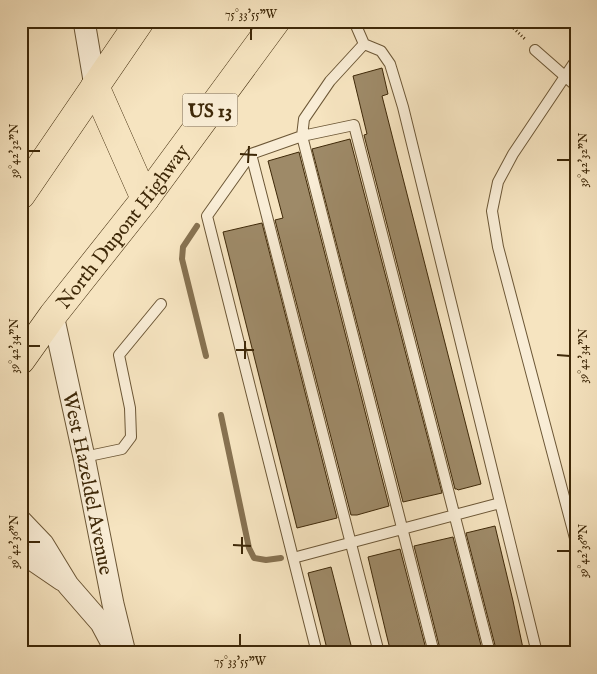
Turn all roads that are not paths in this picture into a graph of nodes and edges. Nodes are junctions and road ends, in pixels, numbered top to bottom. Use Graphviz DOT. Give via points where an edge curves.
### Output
graph roads {
  1 [pos="84,21"];
  2 [pos="140,21"];
  3 [pos="276,21"];
  4 [pos="342,21"];
  5 [pos="355,24"];
  6 [pos="364,44"];
  7 [pos="535,50"];
  8 [pos="576,60"];
  9 [pos="564,77"];
  10 [pos="95,86"];
  11 [pos="576,86"];
  12 [pos="302,136"];
  13 [pos="251,154"];
  14 [pos="30,165"];
  15 [pos="21,195"];
  16 [pos="145,199"];
  17 [pos="161,304"];
  18 [pos="53,315"];
  19 [pos="21,360"];
  20 [pos="84,458"];
  21 [pos="500,503"];
  22 [pos="454,515"];
  23 [pos="21,520"];
  24 [pos="402,529"];
  25 [pos="576,542"];
  26 [pos="351,543"];
  27 [pos="21,552"];
  28 [pos="293,558"];
  29 [pos="68,585"];
  30 [pos="118,653"];
  31 [pos="126,653"];
  32 [pos="317,653"];
  33 [pos="379,653"];
  34 [pos="434,653"];
  35 [pos="490,653"];
  36 [pos="537,653"];
  1 -- 10 [label="street"];
  2 -- 10 [label="highway"];
  3 -- 16 [label="highway, North Dupont Highway / US 13"];
  4 -- 5 [label="lane"];
  5 -- 6 [label="lane"];
  6 -- 12 [label="lane" via="330,81 304,119"];
  6 -- 21 [label="lane" via="381,51 390,64 403,107"];
  7 -- 9 [label="lane"];
  8 -- 9 [label="lane"];
  9 -- 11 [label="lane"];
  9 -- 25 [label="lane" via="498,182 492,211 498,247"];
  10 -- 14 [label="highway"];
  10 -- 16 [label="highway"];
  12 -- 13 [label="lane"];
  12 -- 22 [label="lane" via="354,125"];
  12 -- 24 [label="lane"];
  13 -- 26 [label="lane"];
  13 -- 28 [label="lane" via="207,216"];
  14 -- 15 [label="highway"];
  16 -- 18 [label="highway, North Dupont Highway / US 13"];
  17 -- 20 [label="lane" via="119,355 130,408 131,437 122,449"];
  18 -- 19 [label="highway, North Dupont Highway / US 13"];
  18 -- 20 [label="street, West Hazeldel Avenue"];
  20 -- 31 [label="street, West Hazeldel Avenue"];
  21 -- 22 [label="lane"];
  21 -- 36 [label="lane"];
  22 -- 24 [label="lane"];
  22 -- 35 [label="lane"];
  23 -- 29 [label="street" via="44,544"];
  24 -- 26 [label="lane"];
  24 -- 34 [label="lane"];
  26 -- 28 [label="lane"];
  26 -- 33 [label="lane"];
  27 -- 29 [label="street"];
  28 -- 32 [label="lane"];
  29 -- 30 [label="street" via="101,623"];
}
